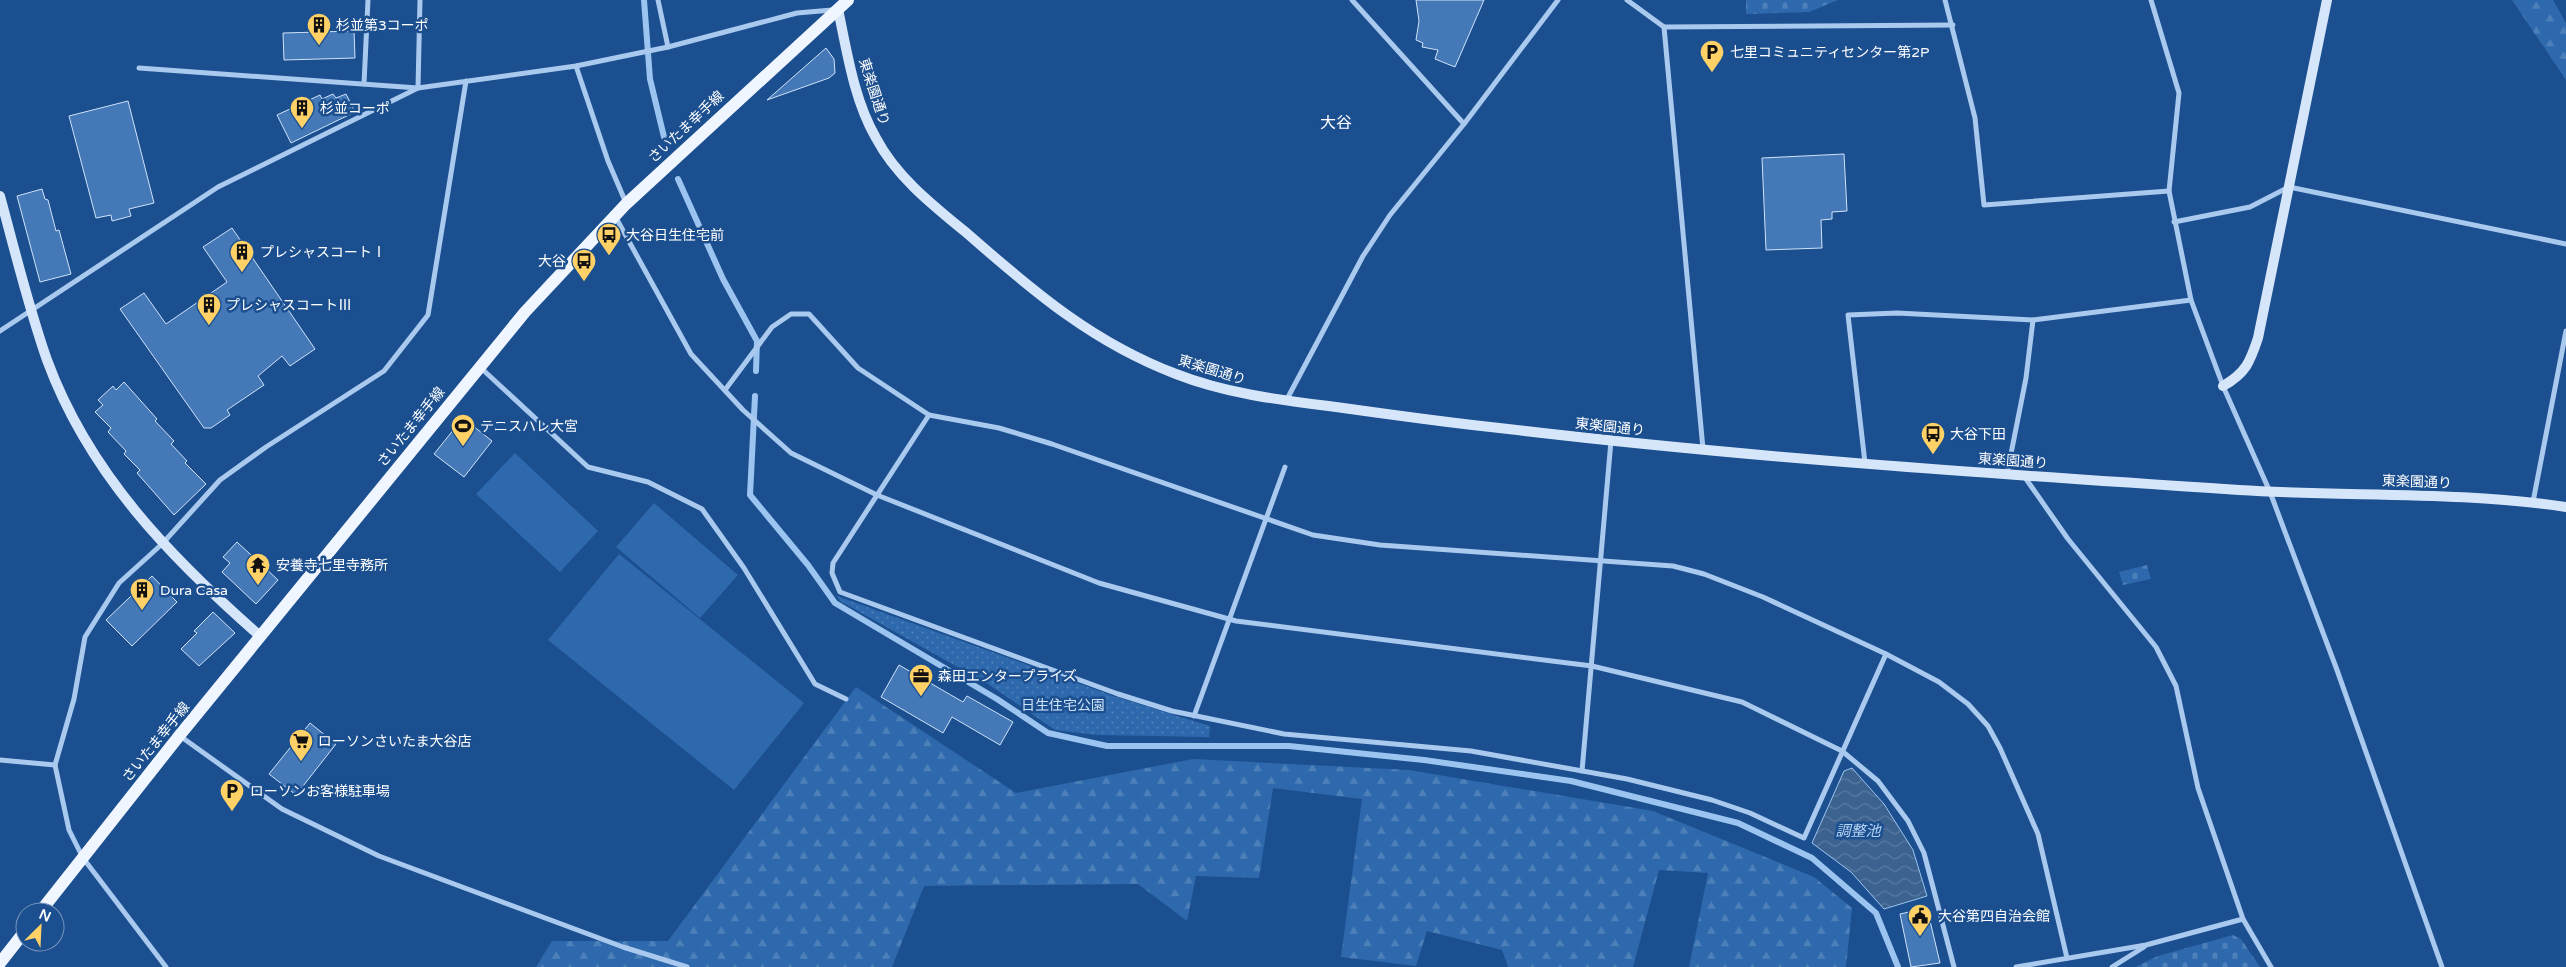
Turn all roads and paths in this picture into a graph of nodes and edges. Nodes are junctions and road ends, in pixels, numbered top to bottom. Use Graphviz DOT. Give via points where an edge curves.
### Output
graph roads {
  1 [pos="368,0"];
  2 [pos="420,0"];
  3 [pos="658,0"];
  4 [pos="848,0"];
  5 [pos="1352,0"];
  6 [pos="1558,0"];
  7 [pos="1627,0"];
  8 [pos="1945,0"];
  9 [pos="2151,0"];
  10 [pos="2327,0"];
  11 [pos="838,9"];
  12 [pos="1953,25"];
  13 [pos="1664,26"];
  14 [pos="668,47"];
  15 [pos="576,66"];
  16 [pos="139,68"];
  17 [pos="466,81"];
  18 [pos="364,84"];
  19 [pos="418,88"];
  20 [pos="1464,124"];
  21 [pos="2289,187"];
  22 [pos="2169,191"];
  23 [pos="0,196"];
  24 [pos="626,204"];
  25 [pos="615,215"];
  26 [pos="2174,222"];
  27 [pos="2566,244"];
  28 [pos="2191,300"];
  29 [pos="31,311"];
  30 [pos="2033,320"];
  31 [pos="0,331"];
  32 [pos="2566,331"];
  33 [pos="479,366"];
  34 [pos="2223,386"];
  35 [pos="725,390"];
  36 [pos="1286,401"];
  37 [pos="929,415"];
  38 [pos="1611,441"];
  39 [pos="1703,451"];
  40 [pos="1865,463"];
  41 [pos="1285,467"];
  42 [pos="2007,475"];
  43 [pos="2024,476"];
  44 [pos="2270,492"];
  45 [pos="877,495"];
  46 [pos="2533,502"];
  47 [pos="2566,508"];
  48 [pos="1266,518"];
  49 [pos="162,544"];
  50 [pos="1599,562"];
  51 [pos="1230,619"];
  52 [pos="260,636"];
  53 [pos="1886,654"];
  54 [pos="1592,666"];
  55 [pos="846,699"];
  56 [pos="1194,716"];
  57 [pos="180,736"];
  58 [pos="1842,751"];
  59 [pos="0,760"];
  60 [pos="55,765"];
  61 [pos="1582,771"];
  62 [pos="83,858"];
  63 [pos="48,902"];
  64 [pos="2243,919"];
  65 [pos="15,944"];
  66 [pos="2146,945"];
  67 [pos="2067,958"];
  68 [pos="0,963"];
  69 [pos="166,967"];
  70 [pos="687,967"];
  71 [pos="1954,967"];
  72 [pos="2016,967"];
  73 [pos="2112,967"];
  74 [pos="2271,967"];
  75 [pos="2442,967"];
  1 -- 18 [label="street"];
  2 -- 19 [label="street"];
  3 -- 14 [label="street"];
  4 -- 11 [label="main road, さいたま幸手線"];
  5 -- 20 [label="street"];
  6 -- 20 [label="street"];
  7 -- 13 [label="street"];
  8 -- 12 [label="street"];
  9 -- 22 [label="street" via="2179,94"];
  10 -- 21 [label="street"];
  11 -- 14 [label="street" via="798,12"];
  11 -- 24 [label="main road, さいたま幸手線"];
  11 -- 36 [label="street, 東楽園通り" via="864,115 876,140 925,198 1031,289 1094,335 1175,374 1242,394"];
  12 -- 13 [label="street"];
  12 -- 22 [label="street" via="1975,118 1984,205"];
  13 -- 39 [label="street"];
  14 -- 15 [label="street"];
  15 -- 17 [label="street"];
  15 -- 24 [label="street"];
  16 -- 18 [label="street"];
  17 -- 19 [label="street"];
  17 -- 49 [label="street" via="428,316 384,371 220,480"];
  18 -- 19 [label="street"];
  19 -- 29 [label="street" via="218,187"];
  20 -- 36 [label="street" via="1390,215 1363,256"];
  21 -- 26 [label="street" via="2250,208"];
  21 -- 27 [label="street"];
  21 -- 34 [label="street" via="2258,338 2240,376"];
  22 -- 26 [label="street"];
  23 -- 29 [label="street"];
  24 -- 25 [label="main road, さいたま幸手線"];
  25 -- 33 [label="main road, さいたま幸手線" via="530,305"];
  25 -- 35 [label="street" via="691,354"];
  26 -- 28 [label="street"];
  28 -- 30 [label="street"];
  28 -- 34 [label="street"];
  29 -- 31 [label="street"];
  29 -- 49 [label="street" via="48,362 75,420 111,480"];
  30 -- 40 [label="street" via="1897,313 1848,316"];
  30 -- 42 [label="street" via="2026,378"];
  32 -- 46 [label="street"];
  33 -- 52 [label="main road, さいたま幸手線"];
  33 -- 55 [label="street" via="588,467 648,482 702,509 744,568 815,684"];
  34 -- 44 [label="street"];
  35 -- 37 [label="street" via="772,327 791,314 809,314 858,368"];
  35 -- 45 [label="street" via="791,453"];
  36 -- 38 [label="street, 東楽園通り"];
  37 -- 45 [label="street"];
  37 -- 48 [label="street" via="999,428 1052,444"];
  38 -- 39 [label="street, 東楽園通り"];
  38 -- 50 [label="street"];
  39 -- 40 [label="street, 東楽園通り"];
  40 -- 42 [label="street, 東楽園通り"];
  41 -- 48 [label="street"];
  42 -- 43 [label="street, 東楽園通り"];
  43 -- 44 [label="street, 東楽園通り"];
  43 -- 64 [label="street" via="2068,539 2156,647 2176,686 2198,788"];
  44 -- 46 [label="street, 東楽園通り" via="2444,496"];
  44 -- 75 [label="street"];
  45 -- 51 [label="street" via="1099,583"];
  45 -- 56 [label="street" via="833,563 832,573 840,592 1118,694"];
  46 -- 47 [label="street, 東楽園通り"];
  48 -- 50 [label="street" via="1313,535 1380,545"];
  48 -- 51 [label="street"];
  49 -- 52 [label="street"];
  49 -- 60 [label="street" via="119,583 85,638 74,700"];
  50 -- 53 [label="street" via="1673,566 1704,574 1763,597"];
  50 -- 54 [label="street"];
  51 -- 54 [label="street"];
  51 -- 56 [label="street"];
  52 -- 57 [label="main road, さいたま幸手線"];
  53 -- 58 [label="street"];
  53 -- 67 [label="street" via="1939,682 1968,704 1988,726 2038,834"];
  54 -- 58 [label="street" via="1742,702"];
  54 -- 61 [label="street"];
  56 -- 61 [label="street" via="1284,734 1471,751"];
  57 -- 62 [label="main road, さいたま幸手線"];
  57 -- 70 [label="street" via="282,809 378,856 623,947"];
  58 -- 61 [label="street" via="1804,838 1712,800"];
  58 -- 71 [label="street" via="1878,781 1916,837 1934,883"];
  59 -- 60 [label="street"];
  60 -- 62 [label="street" via="69,830"];
  62 -- 63 [label="main road, さいたま幸手線"];
  62 -- 69 [label="street"];
  64 -- 66 [label="street"];
  64 -- 74 [label="street"];
  65 -- 68 [label="main road"];
  66 -- 67 [label="street"];
  66 -- 73 [label="street"];
  67 -- 72 [label="street"];
}
